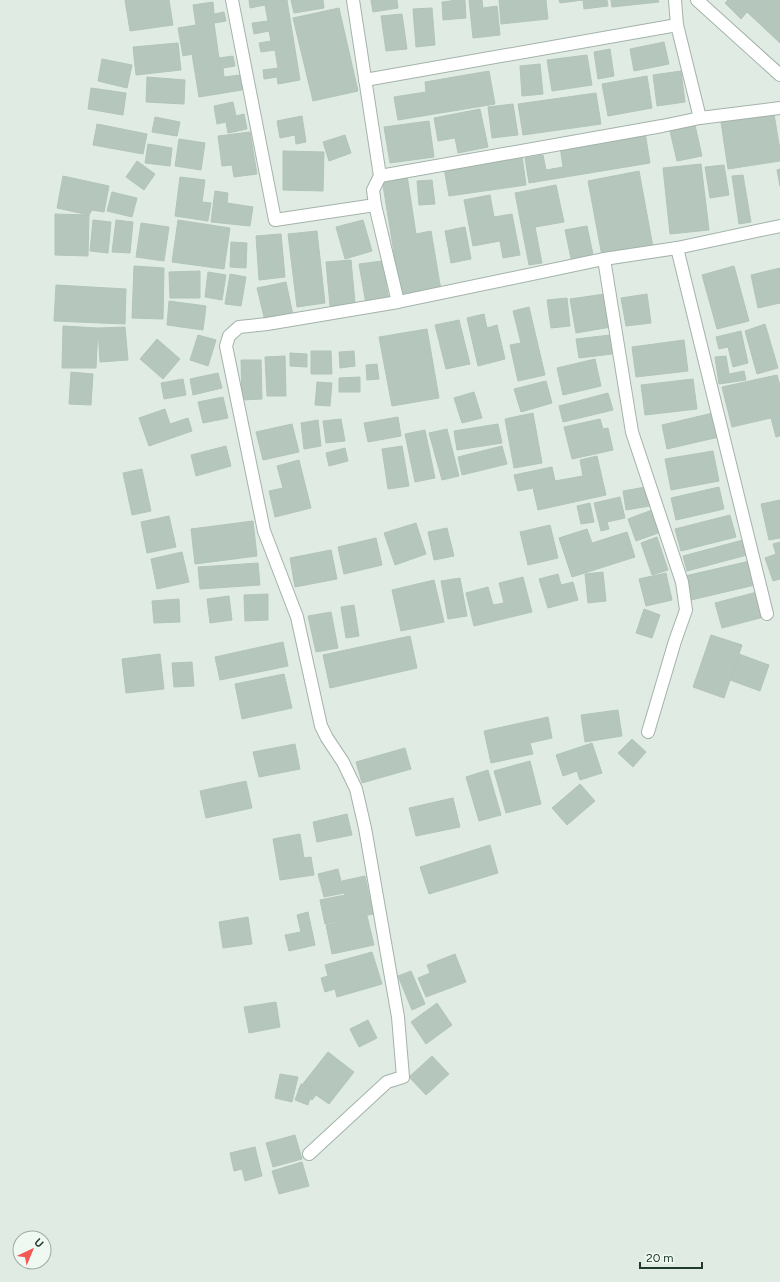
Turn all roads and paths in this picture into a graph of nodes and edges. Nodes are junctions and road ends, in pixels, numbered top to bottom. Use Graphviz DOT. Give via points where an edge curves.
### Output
graph roads {
  1 [pos="232,0"];
  2 [pos="353,0"];
  3 [pos="676,0"];
  4 [pos="697,0"];
  5 [pos="677,25"];
  6 [pos="780,75"];
  7 [pos="365,80"];
  8 [pos="780,108"];
  9 [pos="700,118"];
  10 [pos="380,176"];
  11 [pos="375,205"];
  12 [pos="780,226"];
  13 [pos="677,248"];
  14 [pos="604,259"];
  15 [pos="398,302"];
  16 [pos="767,614"];
  17 [pos="648,732"];
  18 [pos="308,1154"];
  1 -- 11 [label="street" via="275,220"];
  2 -- 7 [label="street"];
  3 -- 5 [label="street"];
  4 -- 6 [label="street"];
  5 -- 7 [label="street"];
  5 -- 9 [label="street"];
  7 -- 10 [label="street"];
  8 -- 9 [label="street"];
  9 -- 10 [label="street"];
  10 -- 11 [label="street" via="373,190"];
  11 -- 15 [label="street"];
  12 -- 13 [label="street"];
  13 -- 14 [label="street"];
  13 -- 16 [label="street"];
  14 -- 15 [label="street"];
  14 -- 17 [label="street" via="632,432 682,582 686,610"];
  15 -- 18 [label="street" via="239,327 229,336 226,346 264,531 297,617 321,726 356,788 398,1017 403,1077 387,1082"];
}
